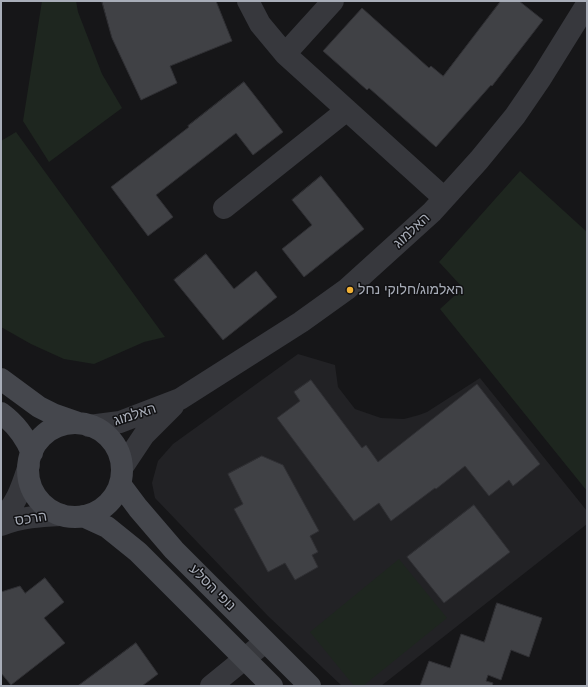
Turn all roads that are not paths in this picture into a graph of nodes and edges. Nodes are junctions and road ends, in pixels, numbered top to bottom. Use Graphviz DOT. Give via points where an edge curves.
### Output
graph roads {
  1 [pos="248,1"];
  2 [pos="333,1"];
  3 [pos="587,4"];
  4 [pos="285,54"];
  5 [pos="347,110"];
  6 [pos="444,198"];
  7 [pos="224,208"];
  8 [pos="1,379"];
  9 [pos="180,399"];
  10 [pos="1,413"];
  11 [pos="85,425"];
  12 [pos="30,459"];
  13 [pos="121,476"];
  14 [pos="62,515"];
  15 [pos="83,516"];
  16 [pos="1,518"];
  17 [pos="1,525"];
  18 [pos="266,642"];
  19 [pos="246,659"];
  20 [pos="211,686"];
  21 [pos="272,686"];
  22 [pos="310,686"];
  1 -- 4 [label="street" via="260,24"];
  2 -- 4 [label="street"];
  3 -- 6 [label="street, האלמוג" via="546,72 515,116"];
  4 -- 5 [label="street"];
  5 -- 6 [label="street"];
  5 -- 7 [label="street"];
  6 -- 9 [label="street, האלמוג" via="347,289 301,322"];
  8 -- 11 [label="street" via="39,407"];
  9 -- 11 [label="street, האלמוג" via="120,422"];
  9 -- 13 [label="street, האלמוג" via="134,448"];
  10 -- 12 [label="street" via="27,440"];
  11 -- 12 [label="street" via="69,424 52,430 38,443"];
  11 -- 13 [label="street" via="102,432 112,442 119,454"];
  12 -- 14 [label="street" via="29,478 33,490 40,501"];
  12 -- 16 [label="street, הרכס" via="18,495"];
  13 -- 15 [label="street" via="115,496 106,506 96,513"];
  13 -- 18 [label="street, נופי הסלע" via="138,508 174,550"];
  14 -- 15 [label="street"];
  14 -- 17 [label="street, הרכס" via="22,518"];
  15 -- 19 [label="street, נופי הסלע" via="107,527 132,547"];
  18 -- 19 [label="street"];
  18 -- 22 [label="street, נופי הסלע"];
  19 -- 20 [label="street"];
  19 -- 21 [label="street, נופי הסלע"];
}
